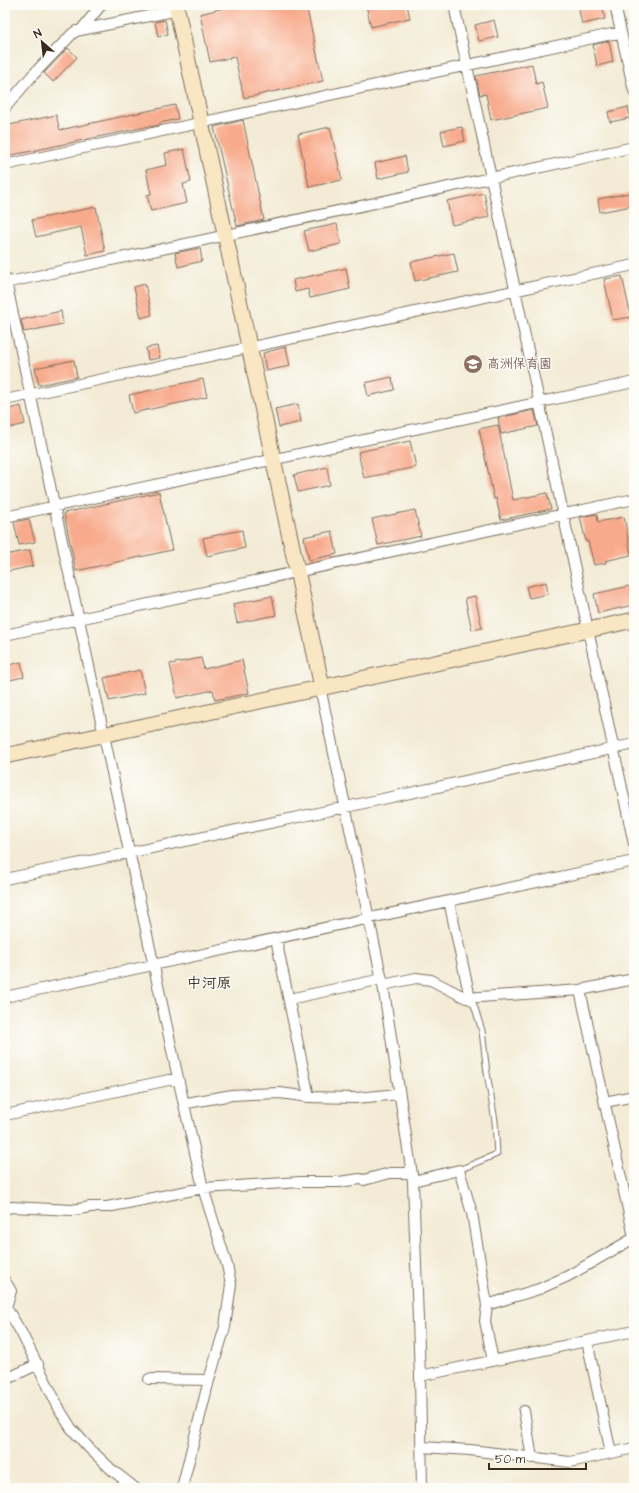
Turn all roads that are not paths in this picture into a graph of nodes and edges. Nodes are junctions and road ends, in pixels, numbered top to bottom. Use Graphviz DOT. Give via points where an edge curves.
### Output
graph roads {
  1 [pos="101,5"];
  2 [pos="454,5"];
  3 [pos="615,5"];
  4 [pos="178,6"];
  5 [pos="81,30"];
  6 [pos="621,32"];
  7 [pos="467,66"];
  8 [pos="632,68"];
  9 [pos="634,90"];
  10 [pos="5,108"];
  11 [pos="202,123"];
  12 [pos="634,147"];
  13 [pos="5,165"];
  14 [pos="491,178"];
  15 [pos="226,235"];
  16 [pos="634,264"];
  17 [pos="5,281"];
  18 [pos="515,290"];
  19 [pos="250,347"];
  20 [pos="634,382"];
  21 [pos="30,395"];
  22 [pos="5,400"];
  23 [pos="539,402"];
  24 [pos="274,460"];
  25 [pos="634,499"];
  26 [pos="54,506"];
  27 [pos="563,514"];
  28 [pos="5,517"];
  29 [pos="298,571"];
  30 [pos="79,618"];
  31 [pos="634,620"];
  32 [pos="588,630"];
  33 [pos="5,635"];
  34 [pos="321,687"];
  35 [pos="104,734"];
  36 [pos="634,744"];
  37 [pos="614,749"];
  38 [pos="5,756"];
  39 [pos="346,807"];
  40 [pos="634,844"];
  41 [pos="129,852"];
  42 [pos="634,861"];
  43 [pos="5,879"];
  44 [pos="449,901"];
  45 [pos="369,918"];
  46 [pos="276,939"];
  47 [pos="154,965"];
  48 [pos="634,979"];
  49 [pos="383,982"];
  50 [pos="580,990"];
  51 [pos="5,997"];
  52 [pos="468,998"];
  53 [pos="289,999"];
  54 [pos="178,1078"];
  55 [pos="399,1094"];
  56 [pos="634,1096"];
  57 [pos="309,1097"];
  58 [pos="183,1101"];
  59 [pos="605,1102"];
  60 [pos="5,1115"];
  61 [pos="459,1170"];
  62 [pos="412,1177"];
  63 [pos="203,1188"];
  64 [pos="5,1209"];
  65 [pos="634,1238"];
  66 [pos="5,1281"];
  67 [pos="487,1304"];
  68 [pos="634,1331"];
  69 [pos="587,1341"];
  70 [pos="493,1361"];
  71 [pos="38,1364"];
  72 [pos="420,1376"];
  73 [pos="149,1379"];
  74 [pos="5,1380"];
  75 [pos="209,1380"];
  76 [pos="524,1411"];
  77 [pos="422,1447"];
  78 [pos="634,1448"];
  79 [pos="612,1453"];
  80 [pos="532,1458"];
  81 [pos="134,1488"];
  82 [pos="182,1488"];
  83 [pos="422,1488"];
  1 -- 5 [label="street"];
  2 -- 7 [label="street"];
  3 -- 6 [label="street"];
  4 -- 5 [label="street"];
  4 -- 11 [label="street"];
  5 -- 10 [label="street" via="72,34"];
  6 -- 7 [label="street"];
  6 -- 8 [label="street"];
  7 -- 11 [label="street"];
  7 -- 14 [label="street"];
  8 -- 9 [label="street"];
  11 -- 13 [label="street"];
  11 -- 15 [label="street"];
  12 -- 14 [label="street"];
  14 -- 15 [label="street"];
  14 -- 18 [label="street"];
  15 -- 17 [label="street"];
  15 -- 19 [label="street"];
  16 -- 18 [label="street"];
  17 -- 21 [label="street"];
  18 -- 19 [label="street"];
  18 -- 23 [label="street"];
  19 -- 21 [label="street"];
  19 -- 24 [label="street"];
  20 -- 23 [label="street"];
  21 -- 22 [label="street"];
  21 -- 26 [label="street"];
  23 -- 24 [label="street"];
  23 -- 27 [label="street"];
  24 -- 26 [label="street"];
  24 -- 29 [label="street"];
  25 -- 27 [label="street"];
  26 -- 28 [label="street"];
  26 -- 30 [label="street"];
  27 -- 29 [label="street"];
  27 -- 32 [label="street"];
  29 -- 30 [label="street"];
  29 -- 34 [label="street"];
  30 -- 33 [label="street"];
  30 -- 35 [label="street"];
  31 -- 32 [label="street"];
  32 -- 34 [label="street"];
  32 -- 37 [label="street"];
  34 -- 35 [label="street"];
  34 -- 39 [label="street"];
  35 -- 38 [label="street"];
  35 -- 41 [label="street"];
  36 -- 37 [label="street"];
  37 -- 39 [label="street"];
  37 -- 40 [label="street"];
  39 -- 41 [label="street"];
  39 -- 45 [label="street"];
  41 -- 43 [label="street"];
  41 -- 47 [label="street"];
  42 -- 44 [label="street"];
  44 -- 45 [label="street"];
  44 -- 52 [label="street"];
  45 -- 46 [label="street"];
  45 -- 49 [label="street"];
  46 -- 47 [label="street"];
  46 -- 53 [label="street"];
  47 -- 51 [label="street"];
  47 -- 54 [label="street"];
  48 -- 50 [label="street"];
  49 -- 52 [label="street" via="416,978 431,980"];
  49 -- 53 [label="street"];
  49 -- 55 [label="street"];
  50 -- 52 [label="street"];
  50 -- 59 [label="street"];
  52 -- 61 [label="lane" via="474,1005 482,1031 495,1121 497,1154"];
  53 -- 57 [label="street"];
  54 -- 58 [label="street"];
  54 -- 60 [label="street"];
  55 -- 57 [label="street" via="356,1098"];
  55 -- 62 [label="street"];
  56 -- 59 [label="street"];
  57 -- 58 [label="street" via="273,1093 232,1095 187,1103"];
  58 -- 63 [label="street"];
  59 -- 65 [label="street"];
  61 -- 62 [label="street"];
  61 -- 67 [label="street" via="472,1212"];
  62 -- 63 [label="street" via="390,1173 364,1180 342,1182"];
  62 -- 72 [label="street"];
  63 -- 64 [label="street" via="107,1207 72,1210 12,1207"];
  63 -- 75 [label="street" via="231,1284 225,1327"];
  65 -- 67 [label="street" via="568,1276 539,1289"];
  66 -- 71 [label="street" via="11,1291 6,1307"];
  67 -- 70 [label="street" via="484,1321"];
  68 -- 69 [label="street"];
  69 -- 70 [label="street"];
  69 -- 79 [label="street"];
  70 -- 72 [label="street"];
  71 -- 74 [label="street"];
  71 -- 81 [label="street" via="61,1412 77,1436"];
  72 -- 77 [label="street"];
  73 -- 75 [label="street"];
  75 -- 82 [label="street"];
  76 -- 80 [label="street"];
  77 -- 80 [label="street"];
  77 -- 83 [label="street"];
  78 -- 79 [label="street"];
  79 -- 80 [label="street" via="570,1462"];
}
